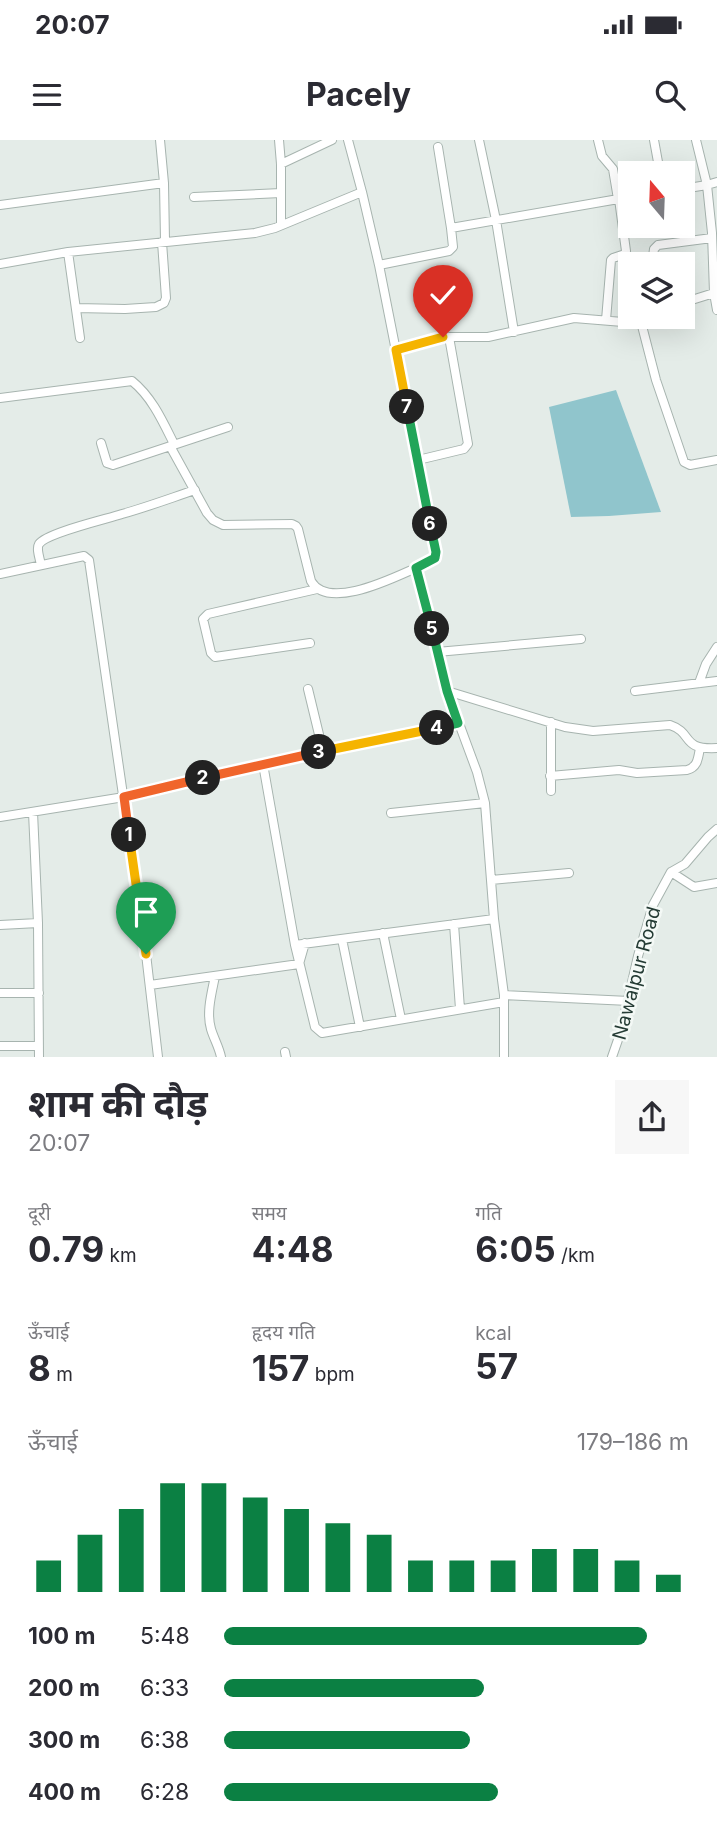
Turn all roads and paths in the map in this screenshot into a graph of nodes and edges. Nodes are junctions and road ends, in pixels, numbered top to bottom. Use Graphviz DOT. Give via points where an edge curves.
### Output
graph roads {
  1 [pos="160,140"];
  2 [pos="279,140"];
  3 [pos="332,140"];
  4 [pos="348,140"];
  5 [pos="479,140"];
  6 [pos="598,140"];
  7 [pos="654,140"];
  8 [pos="696,140"];
  9 [pos="438,147"];
  10 [pos="658,161"];
  11 [pos="281,164"];
  12 [pos="717,182"];
  13 [pos="163,183"];
  14 [pos="707,185"];
  15 [pos="695,187"];
  16 [pos="362,192"];
  17 [pos="281,193"];
  18 [pos="618,194"];
  19 [pos="194,197"];
  20 [pos="618,199"];
  21 [pos="0,205"];
  22 [pos="496,220"];
  23 [pos="281,225"];
  24 [pos="451,228"];
  25 [pos="624,238"];
  26 [pos="712,238"];
  27 [pos="164,242"];
  28 [pos="654,252"];
  29 [pos="68,253"];
  30 [pos="0,264"];
  31 [pos="379,265"];
  32 [pos="713,293"];
  33 [pos="695,299"];
  34 [pos="76,308"];
  35 [pos="717,310"];
  36 [pos="607,320"];
  37 [pos="618,320"];
  38 [pos="643,329"];
  39 [pos="514,332"];
  40 [pos="449,337"];
  41 [pos="80,338"];
  42 [pos="396,350"];
  43 [pos="0,398"];
  44 [pos="228,427"];
  45 [pos="101,443"];
  46 [pos="172,445"];
  47 [pos="418,460"];
  48 [pos="717,460"];
  49 [pos="195,490"];
  50 [pos="41,565"];
  51 [pos="416,568"];
  52 [pos="0,574"];
  53 [pos="317,589"];
  54 [pos="582,639"];
  55 [pos="310,643"];
  56 [pos="717,647"];
  57 [pos="437,652"];
  58 [pos="717,681"];
  59 [pos="699,683"];
  60 [pos="308,690"];
  61 [pos="447,691"];
  62 [pos="635,691"];
  63 [pos="551,722"];
  64 [pos="458,723"];
  65 [pos="700,748"];
  66 [pos="717,748"];
  67 [pos="323,751"];
  68 [pos="263,764"];
  69 [pos="550,776"];
  70 [pos="551,791"];
  71 [pos="124,797"];
  72 [pos="485,803"];
  73 [pos="33,812"];
  74 [pos="391,813"];
  75 [pos="1,814"];
  76 [pos="717,830"];
  77 [pos="671,872"];
  78 [pos="569,873"];
  79 [pos="491,880"];
  80 [pos="717,883"];
  81 [pos="494,919"];
  82 [pos="38,923"];
  83 [pos="0,925"];
  84 [pos="454,925"];
  85 [pos="383,933"];
  86 [pos="342,939"];
  87 [pos="305,943"];
  88 [pos="295,944"];
  89 [pos="299,964"];
  90 [pos="215,976"];
  91 [pos="150,985"];
  92 [pos="0,993"];
  93 [pos="39,993"];
  94 [pos="504,999"];
  95 [pos="629,1001"];
  96 [pos="460,1009"];
  97 [pos="401,1019"];
  98 [pos="360,1027"];
  99 [pos="0,1046"];
  100 [pos="39,1046"];
  101 [pos="39,1057"];
  102 [pos="158,1057"];
  103 [pos="220,1057"];
  104 [pos="504,1057"];
  105 [pos="612,1057"];
  1 -- 13 [label="street"];
  2 -- 11 [label="street"];
  3 -- 11 [label="street"];
  4 -- 16 [label="street"];
  5 -- 22 [label="street"];
  6 -- 18 [label="street" via="602,156 613,169"];
  7 -- 10 [label="street"];
  8 -- 14 [label="street"];
  9 -- 24 [label="street"];
  11 -- 17 [label="street"];
  12 -- 14 [label="street"];
  13 -- 21 [label="street"];
  13 -- 27 [label="street"];
  14 -- 15 [label="street"];
  14 -- 26 [label="street"];
  16 -- 23 [label="street"];
  16 -- 31 [label="street"];
  17 -- 19 [label="street"];
  17 -- 23 [label="street"];
  20 -- 22 [label="street"];
  22 -- 24 [label="street"];
  22 -- 39 [label="street"];
  23 -- 27 [label="street" via="264,232"];
  24 -- 31 [label="street" via="453,247 449,251"];
  25 -- 36 [label="street" via="625,254 611,260"];
  26 -- 28 [label="street" via="658,245"];
  26 -- 32 [label="street"];
  27 -- 29 [label="street"];
  27 -- 34 [label="street" via="166,298 161,305"];
  29 -- 30 [label="street"];
  29 -- 34 [label="street"];
  31 -- 42 [label="street"];
  32 -- 33 [label="street"];
  32 -- 35 [label="street"];
  34 -- 41 [label="street"];
  36 -- 37 [label="street"];
  36 -- 39 [label="street" via="574,318"];
  38 -- 48 [label="street" via="684,462"];
  39 -- 40 [label="street"];
  40 -- 42 [label="street"];
  40 -- 47 [label="street" via="468,444 464,449"];
  42 -- 47 [label="street"];
  43 -- 46 [label="street" via="132,381 160,415"];
  44 -- 46 [label="street"];
  45 -- 46 [label="street" via="107,463 113,465"];
  46 -- 49 [label="street"];
  47 -- 51 [label="street" via="436,552 435,558"];
  49 -- 50 [label="street" via="43,540 38,549"];
  49 -- 53 [label="street" via="209,517 223,525 296,526"];
  50 -- 52 [label="street"];
  50 -- 71 [label="street" via="84,556 89,560"];
  51 -- 53 [label="street" via="341,593"];
  51 -- 57 [label="street"];
  53 -- 55 [label="street" via="208,614 203,619 215,657"];
  54 -- 57 [label="street"];
  56 -- 59 [label="street"];
  57 -- 61 [label="street"];
  58 -- 59 [label="street"];
  59 -- 62 [label="street"];
  60 -- 67 [label="street"];
  61 -- 63 [label="street"];
  61 -- 64 [label="street"];
  63 -- 65 [label="street" via="593,731 670,725"];
  63 -- 69 [label="street"];
  64 -- 67 [label="street"];
  64 -- 72 [label="street"];
  65 -- 66 [label="street"];
  65 -- 69 [label="street" via="697,764 687,770"];
  67 -- 68 [label="street"];
  68 -- 71 [label="street"];
  68 -- 88 [label="street"];
  69 -- 70 [label="street"];
  71 -- 73 [label="street"];
  71 -- 91 [label="street"];
  72 -- 74 [label="street"];
  72 -- 79 [label="street"];
  73 -- 75 [label="street"];
  73 -- 82 [label="street"];
  76 -- 77 [label="street, Nawalpur Road" via="685,864"];
  77 -- 80 [label="street" via="694,887"];
  77 -- 95 [label="street, Nawalpur Road" via="653,905"];
  78 -- 79 [label="street"];
  79 -- 81 [label="street"];
  81 -- 84 [label="street"];
  81 -- 94 [label="street"];
  82 -- 83 [label="street"];
  82 -- 93 [label="street"];
  84 -- 85 [label="street"];
  84 -- 96 [label="street"];
  85 -- 86 [label="street"];
  85 -- 97 [label="street"];
  86 -- 87 [label="street"];
  86 -- 98 [label="street"];
  87 -- 88 [label="street"];
  87 -- 89 [label="street"];
  88 -- 89 [label="street"];
  89 -- 90 [label="street"];
  89 -- 98 [label="street" via="318,1031"];
  90 -- 91 [label="street"];
  90 -- 103 [label="street" via="209,1018"];
  91 -- 102 [label="street"];
  92 -- 93 [label="street"];
  93 -- 100 [label="street"];
  94 -- 95 [label="street"];
  94 -- 96 [label="street"];
  94 -- 104 [label="street"];
  95 -- 105 [label="street, Nawalpur Road"];
  96 -- 97 [label="street"];
  97 -- 98 [label="street"];
  99 -- 100 [label="street"];
  100 -- 101 [label="street"];
}
